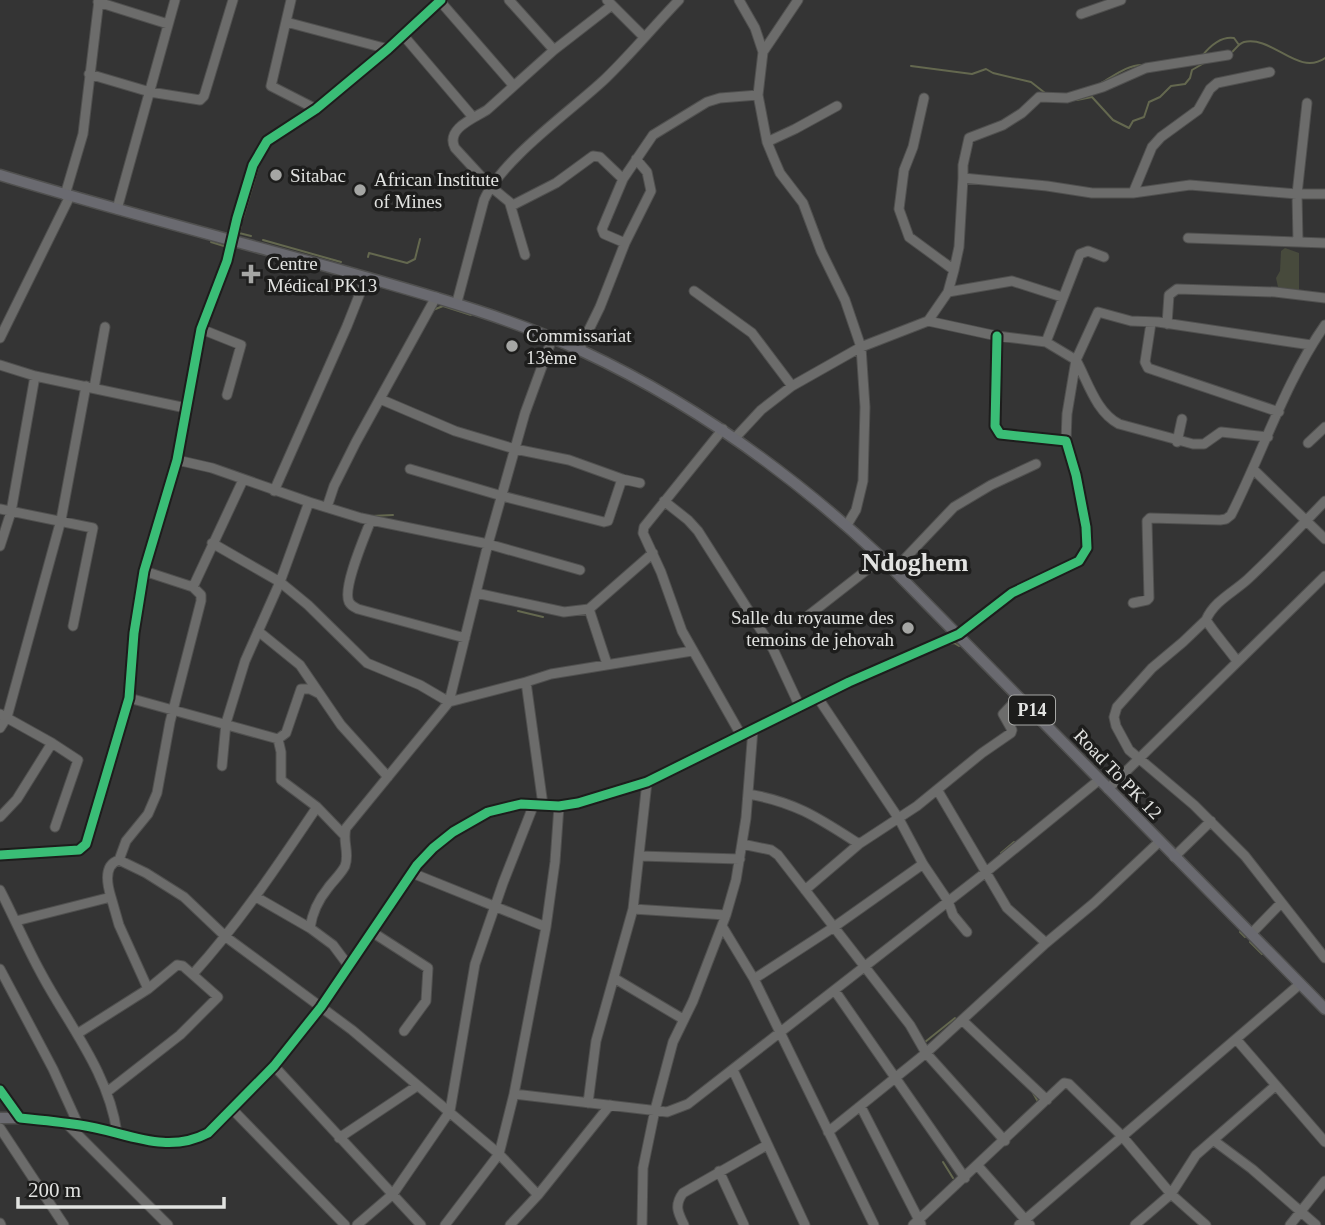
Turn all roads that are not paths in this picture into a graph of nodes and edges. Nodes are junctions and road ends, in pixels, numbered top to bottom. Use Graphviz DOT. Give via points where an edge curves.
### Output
graph roads {
  1 [pos="175,0"];
  2 [pos="233,0"];
  3 [pos="290,0"];
  4 [pos="440,0"];
  5 [pos="509,0"];
  6 [pos="679,0"];
  7 [pos="739,0"];
  8 [pos="797,0"];
  9 [pos="1121,0"];
  10 [pos="98,1"];
  11 [pos="609,2"];
  12 [pos="1081,14"];
  13 [pos="286,22"];
  14 [pos="168,24"];
  15 [pos="403,35"];
  16 [pos="644,37"];
  17 [pos="388,49"];
  18 [pos="554,50"];
  19 [pos="763,51"];
  20 [pos="1228,55"];
  21 [pos="1270,72"];
  22 [pos="89,74"];
  23 [pos="513,85"];
  24 [pos="150,92"];
  25 [pos="758,95"];
  26 [pos="924,98"];
  27 [pos="1307,103"];
  28 [pos="837,106"];
  29 [pos="316,109"];
  30 [pos="472,116"];
  31 [pos="766,142"];
  32 [pos="636,159"];
  33 [pos="0,175"];
  34 [pos="963,178"];
  35 [pos="623,180"];
  36 [pos="491,186"];
  37 [pos="1133,192"];
  38 [pos="1297,194"];
  39 [pos="1325,194"];
  40 [pos="67,196"];
  41 [pos="510,204"];
  42 [pos="117,209"];
  43 [pos="1188,238"];
  44 [pos="233,240"];
  45 [pos="1298,242"];
  46 [pos="625,243"];
  47 [pos="1325,243"];
  48 [pos="525,255"];
  49 [pos="1104,257"];
  50 [pos="954,270"];
  51 [pos="366,278"];
  52 [pos="694,291"];
  53 [pos="948,292"];
  54 [pos="436,297"];
  55 [pos="1062,297"];
  56 [pos="1325,298"];
  57 [pos="457,302"];
  58 [pos="928,321"];
  59 [pos="1151,323"];
  60 [pos="1167,324"];
  61 [pos="1325,325"];
  62 [pos="105,327"];
  63 [pos="201,329"];
  64 [pos="997,336"];
  65 [pos="0,338"];
  66 [pos="552,340"];
  67 [pos="1046,342"];
  68 [pos="1311,345"];
  69 [pos="861,347"];
  70 [pos="579,350"];
  71 [pos="1076,360"];
  72 [pos="0,365"];
  73 [pos="35,376"];
  74 [pos="792,386"];
  75 [pos="90,387"];
  76 [pos="227,395"];
  77 [pos="380,399"];
  78 [pos="186,408"];
  79 [pos="1279,412"];
  80 [pos="1182,419"];
  81 [pos="1325,427"];
  82 [pos="723,429"];
  83 [pos="1268,437"];
  84 [pos="735,438"];
  85 [pos="1066,441"];
  86 [pos="1177,442"];
  87 [pos="1308,443"];
  88 [pos="516,449"];
  89 [pos="177,460"];
  90 [pos="1036,464"];
  91 [pos="410,468"];
  92 [pos="1254,470"];
  93 [pos="622,479"];
  94 [pos="243,480"];
  95 [pos="640,483"];
  96 [pos="274,491"];
  97 [pos="502,496"];
  98 [pos="664,501"];
  99 [pos="1325,501"];
  100 [pos="309,502"];
  101 [pos="327,507"];
  102 [pos="0,509"];
  103 [pos="11,512"];
  104 [pos="1307,519"];
  105 [pos="61,520"];
  106 [pos="371,520"];
  107 [pos="847,525"];
  108 [pos="1325,538"];
  109 [pos="212,543"];
  110 [pos="488,544"];
  111 [pos="0,546"];
  112 [pos="653,553"];
  113 [pos="882,558"];
  114 [pos="580,570"];
  115 [pos="894,570"];
  116 [pos="144,571"];
  117 [pos="1325,576"];
  118 [pos="280,582"];
  119 [pos="193,587"];
  120 [pos="476,593"];
  121 [pos="1133,603"];
  122 [pos="589,609"];
  123 [pos="1206,620"];
  124 [pos="800,622"];
  125 [pos="73,626"];
  126 [pos="258,631"];
  127 [pos="959,634"];
  128 [pos="465,638"];
  129 [pos="691,651"];
  130 [pos="1237,661"];
  131 [pos="607,664"];
  132 [pos="526,681"];
  133 [pos="319,693"];
  134 [pos="1019,696"];
  135 [pos="129,698"];
  136 [pos="818,698"];
  137 [pos="449,702"];
  138 [pos="800,707"];
  139 [pos="173,709"];
  140 [pos="3,715"];
  141 [pos="226,723"];
  142 [pos="0,728"];
  143 [pos="753,729"];
  144 [pos="741,735"];
  145 [pos="278,739"];
  146 [pos="52,743"];
  147 [pos="1139,760"];
  148 [pos="222,766"];
  149 [pos="388,777"];
  150 [pos="1099,780"];
  151 [pos="647,782"];
  152 [pos="1108,789"];
  153 [pos="938,791"];
  154 [pos="748,794"];
  155 [pos="539,805"];
  156 [pos="559,806"];
  157 [pos="317,807"];
  158 [pos="0,817"];
  159 [pos="899,820"];
  160 [pos="1212,821"];
  161 [pos="55,827"];
  162 [pos="344,835"];
  163 [pos="1159,842"];
  164 [pos="742,844"];
  165 [pos="859,844"];
  166 [pos="0,855"];
  167 [pos="639,856"];
  168 [pos="1174,857"];
  169 [pos="740,859"];
  170 [pos="119,860"];
  171 [pos="923,864"];
  172 [pos="411,873"];
  173 [pos="986,873"];
  174 [pos="0,890"];
  175 [pos="805,890"];
  176 [pos="111,897"];
  177 [pos="256,897"];
  178 [pos="948,901"];
  179 [pos="1281,903"];
  180 [pos="496,908"];
  181 [pos="633,909"];
  182 [pos="726,915"];
  183 [pos="16,920"];
  184 [pos="722,926"];
  185 [pos="546,927"];
  186 [pos="834,927"];
  187 [pos="310,928"];
  188 [pos="372,932"];
  189 [pos="967,932"];
  190 [pos="1251,934"];
  191 [pos="226,937"];
  192 [pos="1046,943"];
  193 [pos="1325,958"];
  194 [pos="348,965"];
  195 [pos="866,966"];
  196 [pos="0,969"];
  197 [pos="193,974"];
  198 [pos="614,978"];
  199 [pos="754,979"];
  200 [pos="1300,984"];
  201 [pos="148,989"];
  202 [pos="835,991"];
  203 [pos="321,1007"];
  204 [pos="1325,1010"];
  205 [pos="683,1019"];
  206 [pos="961,1020"];
  207 [pos="404,1031"];
  208 [pos="77,1034"];
  209 [pos="781,1034"];
  210 [pos="1237,1039"];
  211 [pos="926,1053"];
  212 [pos="274,1066"];
  213 [pos="733,1070"];
  214 [pos="896,1078"];
  215 [pos="417,1086"];
  216 [pos="1275,1086"];
  217 [pos="0,1090"];
  218 [pos="107,1091"];
  219 [pos="514,1094"];
  220 [pos="1047,1100"];
  221 [pos="588,1103"];
  222 [pos="610,1105"];
  223 [pos="860,1107"];
  224 [pos="232,1109"];
  225 [pos="655,1110"];
  226 [pos="450,1111"];
  227 [pos="0,1118"];
  228 [pos="20,1118"];
  229 [pos="73,1124"];
  230 [pos="0,1128"];
  231 [pos="828,1132"];
  232 [pos="117,1133"];
  233 [pos="1122,1136"];
  234 [pos="339,1138"];
  235 [pos="1213,1140"];
  236 [pos="1005,1141"];
  237 [pos="1325,1142"];
  238 [pos="767,1145"];
  239 [pos="499,1154"];
  240 [pos="978,1166"];
  241 [pos="719,1171"];
  242 [pos="965,1178"];
  243 [pos="1325,1181"];
  244 [pos="393,1194"];
  245 [pos="1171,1194"];
  246 [pos="538,1195"];
  247 [pos="1302,1212"];
  248 [pos="1025,1223"];
  249 [pos="917,1224"];
  250 [pos="64,1225"];
  251 [pos="168,1225"];
  252 [pos="345,1225"];
  253 [pos="357,1225"];
  254 [pos="421,1225"];
  255 [pos="445,1225"];
  256 [pos="510,1225"];
  257 [pos="642,1225"];
  258 [pos="684,1225"];
  259 [pos="744,1225"];
  260 [pos="806,1225"];
  261 [pos="874,1225"];
  262 [pos="1135,1225"];
  263 [pos="1206,1225"];
  264 [pos="1290,1225"];
  265 [pos="1316,1225"];
  1 -- 14 [label="street"];
  2 -- 24 [label="street" via="201,100"];
  3 -- 13 [label="street"];
  4 -- 15 [label="street"];
  4 -- 23 [label="street"];
  5 -- 18 [label="street"];
  6 -- 16 [label="street"];
  7 -- 19 [label="street"];
  8 -- 19 [label="street"];
  9 -- 12 [label="street"];
  10 -- 14 [label="street"];
  10 -- 22 [label="street"];
  11 -- 16 [label="street"];
  11 -- 18 [label="street"];
  13 -- 17 [label="street"];
  13 -- 29 [label="street" via="271,86"];
  14 -- 24 [label="street"];
  15 -- 17 [label="street"];
  15 -- 30 [label="street"];
  16 -- 36 [label="street"];
  17 -- 29 [label="street"];
  18 -- 23 [label="street"];
  19 -- 25 [label="street"];
  20 -- 34 [label="street" via="1146,68 1067,97 1037,98 1003,125 969,138"];
  21 -- 37 [label="street" via="1217,83 1210,89 1198,110 1152,147"];
  22 -- 24 [label="street"];
  22 -- 40 [label="street" via="83,134"];
  23 -- 30 [label="street" via="487,110"];
  24 -- 42 [label="street"];
  25 -- 31 [label="street"];
  25 -- 32 [label="street" via="707,102 653,135"];
  26 -- 50 [label="street" via="904,170 899,209 909,237"];
  27 -- 38 [label="street"];
  28 -- 31 [label="street"];
  29 -- 44 [label="street" via="267,141 258,155"];
  30 -- 36 [label="street" via="452,142"];
  31 -- 69 [label="street" via="780,173 803,203"];
  32 -- 35 [label="street"];
  32 -- 46 [label="street" via="647,172 651,191"];
  33 -- 40 [label="main road, P14"];
  34 -- 37 [label="street" via="1093,193"];
  34 -- 50 [label="street"];
  35 -- 41 [label="street" via="593,156 556,183"];
  35 -- 46 [label="street" via="602,229"];
  36 -- 41 [label="street"];
  36 -- 57 [label="street"];
  37 -- 38 [label="street" via="1190,185"];
  38 -- 39 [label="street"];
  38 -- 45 [label="street"];
  40 -- 42 [label="main road, P14"];
  40 -- 65 [label="street"];
  41 -- 48 [label="street"];
  42 -- 44 [label="main road, P14"];
  43 -- 45 [label="street"];
  44 -- 51 [label="main road, P14"];
  44 -- 63 [label="street"];
  45 -- 47 [label="street"];
  46 -- 70 [label="street"];
  49 -- 55 [label="street" via="1088,251 1080,254"];
  50 -- 53 [label="street"];
  51 -- 54 [label="main road, P14"];
  51 -- 96 [label="street"];
  52 -- 74 [label="street" via="752,333"];
  53 -- 55 [label="street" via="1012,281"];
  53 -- 58 [label="street"];
  54 -- 57 [label="main road, P14"];
  54 -- 77 [label="street"];
  55 -- 67 [label="street"];
  56 -- 60 [label="street" via="1177,289 1169,295"];
  57 -- 66 [label="main road, P14"];
  58 -- 64 [label="street"];
  58 -- 69 [label="street"];
  59 -- 60 [label="street"];
  59 -- 71 [label="street" via="1098,312"];
  59 -- 79 [label="street" via="1145,362 1149,368"];
  60 -- 68 [label="street"];
  61 -- 68 [label="street"];
  62 -- 75 [label="street"];
  63 -- 76 [label="street" via="241,345"];
  63 -- 78 [label="street"];
  64 -- 67 [label="street"];
  64 -- 85 [label="street" via="997,431"];
  66 -- 70 [label="main road, P14"];
  66 -- 88 [label="street"];
  67 -- 71 [label="street"];
  68 -- 79 [label="street"];
  69 -- 74 [label="street"];
  69 -- 107 [label="street" via="863,481"];
  70 -- 82 [label="main road, P14"];
  71 -- 85 [label="street"];
  71 -- 86 [label="street" via="1108,418"];
  72 -- 73 [label="street"];
  73 -- 75 [label="street"];
  73 -- 103 [label="street"];
  74 -- 84 [label="street"];
  75 -- 78 [label="street"];
  75 -- 105 [label="street"];
  77 -- 88 [label="street" via="455,431"];
  77 -- 101 [label="street"];
  78 -- 89 [label="street"];
  79 -- 83 [label="street"];
  80 -- 86 [label="street"];
  81 -- 87 [label="street"];
  82 -- 84 [label="main road, Road To PK 12 / P14"];
  82 -- 98 [label="street"];
  83 -- 86 [label="street" via="1221,432 1204,444"];
  83 -- 92 [label="street"];
  84 -- 107 [label="main road, Road To PK 12 / P14"];
  85 -- 127 [label="street" via="1086,527 1085,555 1012,593"];
  88 -- 93 [label="street" via="569,460"];
  88 -- 97 [label="street"];
  89 -- 94 [label="street"];
  89 -- 116 [label="street"];
  90 -- 115 [label="street" via="954,507"];
  91 -- 97 [label="street"];
  92 -- 104 [label="street"];
  92 -- 121 [label="street" via="1226,519 1147,521 1149,598"];
  93 -- 95 [label="street"];
  93 -- 97 [label="street" via="606,522"];
  94 -- 96 [label="street"];
  94 -- 109 [label="street"];
  96 -- 100 [label="street"];
  97 -- 110 [label="street"];
  98 -- 112 [label="street" via="644,527"];
  98 -- 138 [label="street" via="698,531 773,649"];
  99 -- 104 [label="street"];
  100 -- 101 [label="street"];
  100 -- 118 [label="street"];
  101 -- 106 [label="street"];
  102 -- 103 [label="street"];
  103 -- 105 [label="street"];
  103 -- 111 [label="street"];
  104 -- 108 [label="street"];
  104 -- 123 [label="street" via="1224,597"];
  105 -- 125 [label="street" via="93,530"];
  105 -- 140 [label="street"];
  106 -- 110 [label="street"];
  106 -- 128 [label="street" via="351,575 351,605"];
  107 -- 113 [label="main road, Road To PK 12 / P14"];
  109 -- 118 [label="street"];
  109 -- 119 [label="street"];
  110 -- 114 [label="street"];
  110 -- 120 [label="street"];
  112 -- 122 [label="street"];
  112 -- 129 [label="street"];
  113 -- 115 [label="main road, Road To PK 12 / P14"];
  113 -- 124 [label="street"];
  115 -- 127 [label="main road, Road To PK 12 / P14"];
  116 -- 119 [label="street"];
  116 -- 135 [label="street"];
  117 -- 130 [label="street"];
  118 -- 126 [label="street"];
  118 -- 137 [label="street" via="367,663"];
  119 -- 139 [label="street" via="201,601"];
  120 -- 122 [label="street" via="564,612"];
  120 -- 128 [label="street"];
  122 -- 131 [label="street"];
  123 -- 130 [label="street"];
  123 -- 147 [label="street" via="1152,668 1115,712 1116,726"];
  126 -- 133 [label="street" via="300,665"];
  126 -- 141 [label="street"];
  127 -- 134 [label="main road, Road To PK 12 / P14"];
  127 -- 136 [label="street"];
  128 -- 137 [label="street"];
  129 -- 131 [label="street"];
  129 -- 144 [label="street"];
  130 -- 147 [label="street"];
  131 -- 132 [label="street"];
  132 -- 137 [label="street"];
  132 -- 155 [label="street"];
  133 -- 145 [label="street" via="301,689 286,733"];
  133 -- 149 [label="street"];
  134 -- 150 [label="main road, Road To PK 12 / P14"];
  134 -- 153 [label="street" via="1003,714 1010,733"];
  135 -- 139 [label="street"];
  135 -- 166 [label="street" via="86,844 79,850"];
  136 -- 138 [label="street"];
  136 -- 159 [label="street"];
  137 -- 149 [label="street"];
  138 -- 143 [label="street"];
  139 -- 141 [label="street"];
  139 -- 170 [label="street" via="157,793 148,814 125,841"];
  140 -- 142 [label="street"];
  140 -- 146 [label="street"];
  141 -- 145 [label="street"];
  141 -- 148 [label="street"];
  143 -- 144 [label="street"];
  143 -- 154 [label="street"];
  144 -- 151 [label="street"];
  145 -- 157 [label="street" via="281,780"];
  146 -- 158 [label="street" via="17,799"];
  146 -- 161 [label="street" via="78,760"];
  147 -- 152 [label="street"];
  147 -- 160 [label="street"];
  149 -- 162 [label="street"];
  150 -- 152 [label="main road, Road To PK 12 / P14"];
  150 -- 173 [label="street"];
  151 -- 156 [label="street"];
  151 -- 167 [label="street"];
  152 -- 163 [label="main road, Road To PK 12 / P14"];
  153 -- 159 [label="street"];
  153 -- 173 [label="street"];
  154 -- 164 [label="street"];
  154 -- 165 [label="street" via="784,801"];
  155 -- 156 [label="street"];
  155 -- 172 [label="street" via="505,806 480,817 433,848"];
  155 -- 180 [label="street"];
  156 -- 185 [label="street"];
  157 -- 162 [label="street"];
  157 -- 177 [label="street"];
  159 -- 165 [label="street"];
  159 -- 171 [label="street"];
  160 -- 168 [label="street"];
  160 -- 179 [label="street"];
  162 -- 187 [label="street" via="348,854 344,867 326,890"];
  163 -- 168 [label="main road, Road To PK 12 / P14"];
  163 -- 192 [label="street"];
  164 -- 169 [label="street"];
  164 -- 175 [label="street" via="778,855"];
  165 -- 175 [label="street"];
  167 -- 169 [label="street"];
  167 -- 181 [label="street"];
  168 -- 190 [label="main road, Road To PK 12 / P14"];
  169 -- 182 [label="street"];
  170 -- 176 [label="street" via="108,869"];
  170 -- 191 [label="street" via="184,897"];
  171 -- 178 [label="street"];
  171 -- 186 [label="street"];
  172 -- 180 [label="street"];
  172 -- 188 [label="street"];
  173 -- 178 [label="street"];
  173 -- 192 [label="street" via="1007,908"];
  174 -- 183 [label="street"];
  175 -- 186 [label="street"];
  176 -- 183 [label="street"];
  176 -- 201 [label="street"];
  177 -- 187 [label="street"];
  177 -- 191 [label="street"];
  178 -- 189 [label="street"];
  178 -- 195 [label="street"];
  179 -- 190 [label="street"];
  179 -- 193 [label="street"];
  180 -- 185 [label="street"];
  180 -- 226 [label="street" via="475,964"];
  181 -- 182 [label="street"];
  181 -- 198 [label="street"];
  182 -- 184 [label="street"];
  183 -- 208 [label="street"];
  184 -- 199 [label="street"];
  184 -- 205 [label="street"];
  185 -- 219 [label="street"];
  186 -- 195 [label="street"];
  186 -- 199 [label="street"];
  187 -- 194 [label="street" via="333,945"];
  188 -- 194 [label="street"];
  188 -- 207 [label="street" via="428,968 426,1001"];
  190 -- 200 [label="main road, Road To PK 12 / P14"];
  191 -- 197 [label="street"];
  191 -- 203 [label="street"];
  192 -- 206 [label="street"];
  194 -- 203 [label="street"];
  195 -- 202 [label="street"];
  195 -- 211 [label="street"];
  196 -- 229 [label="street" via="54,1069"];
  197 -- 201 [label="street" via="177,965"];
  197 -- 218 [label="street" via="218,999"];
  198 -- 205 [label="street"];
  198 -- 221 [label="street" via="596,1041"];
  199 -- 209 [label="street"];
  200 -- 204 [label="main road, Road To PK 12 / P14"];
  200 -- 210 [label="street"];
  201 -- 208 [label="street"];
  202 -- 209 [label="street"];
  202 -- 214 [label="street"];
  203 -- 212 [label="street"];
  203 -- 215 [label="street"];
  205 -- 225 [label="street"];
  206 -- 211 [label="street"];
  206 -- 220 [label="street"];
  208 -- 218 [label="street"];
  209 -- 213 [label="street"];
  209 -- 231 [label="street"];
  210 -- 216 [label="street"];
  210 -- 233 [label="street"];
  211 -- 214 [label="street"];
  211 -- 236 [label="street"];
  212 -- 224 [label="street"];
  212 -- 234 [label="street"];
  213 -- 225 [label="street" via="680,1109"];
  213 -- 238 [label="street"];
  214 -- 223 [label="street"];
  214 -- 242 [label="street"];
  215 -- 226 [label="street"];
  215 -- 234 [label="street"];
  216 -- 235 [label="street"];
  216 -- 237 [label="street"];
  217 -- 228 [label="street"];
  218 -- 232 [label="street"];
  219 -- 221 [label="street"];
  219 -- 239 [label="street"];
  220 -- 233 [label="street" via="1064,1083 1069,1084"];
  220 -- 236 [label="street"];
  221 -- 222 [label="street"];
  222 -- 225 [label="street"];
  222 -- 246 [label="street"];
  223 -- 231 [label="street"];
  223 -- 249 [label="street"];
  224 -- 232 [label="street" via="208,1133 192,1141 158,1143"];
  224 -- 252 [label="street"];
  225 -- 257 [label="street" via="643,1168"];
  226 -- 239 [label="street"];
  226 -- 244 [label="street"];
  227 -- 228 [label="main road"];
  228 -- 229 [label="street"];
  229 -- 232 [label="street"];
  229 -- 251 [label="street"];
  230 -- 250 [label="street"];
  231 -- 261 [label="street"];
  233 -- 245 [label="street"];
  233 -- 248 [label="street"];
  234 -- 244 [label="street"];
  235 -- 245 [label="street" via="1192,1161"];
  235 -- 247 [label="street"];
  236 -- 240 [label="street"];
  238 -- 241 [label="street"];
  238 -- 260 [label="street"];
  239 -- 246 [label="street"];
  239 -- 255 [label="street"];
  240 -- 242 [label="street"];
  240 -- 248 [label="street"];
  241 -- 258 [label="street" via="678,1199"];
  241 -- 259 [label="street"];
  242 -- 249 [label="street"];
  243 -- 247 [label="street"];
  244 -- 253 [label="street"];
  244 -- 254 [label="street"];
  245 -- 262 [label="street"];
  245 -- 263 [label="street"];
  246 -- 256 [label="street"];
  247 -- 264 [label="street"];
  247 -- 265 [label="street"];
}
